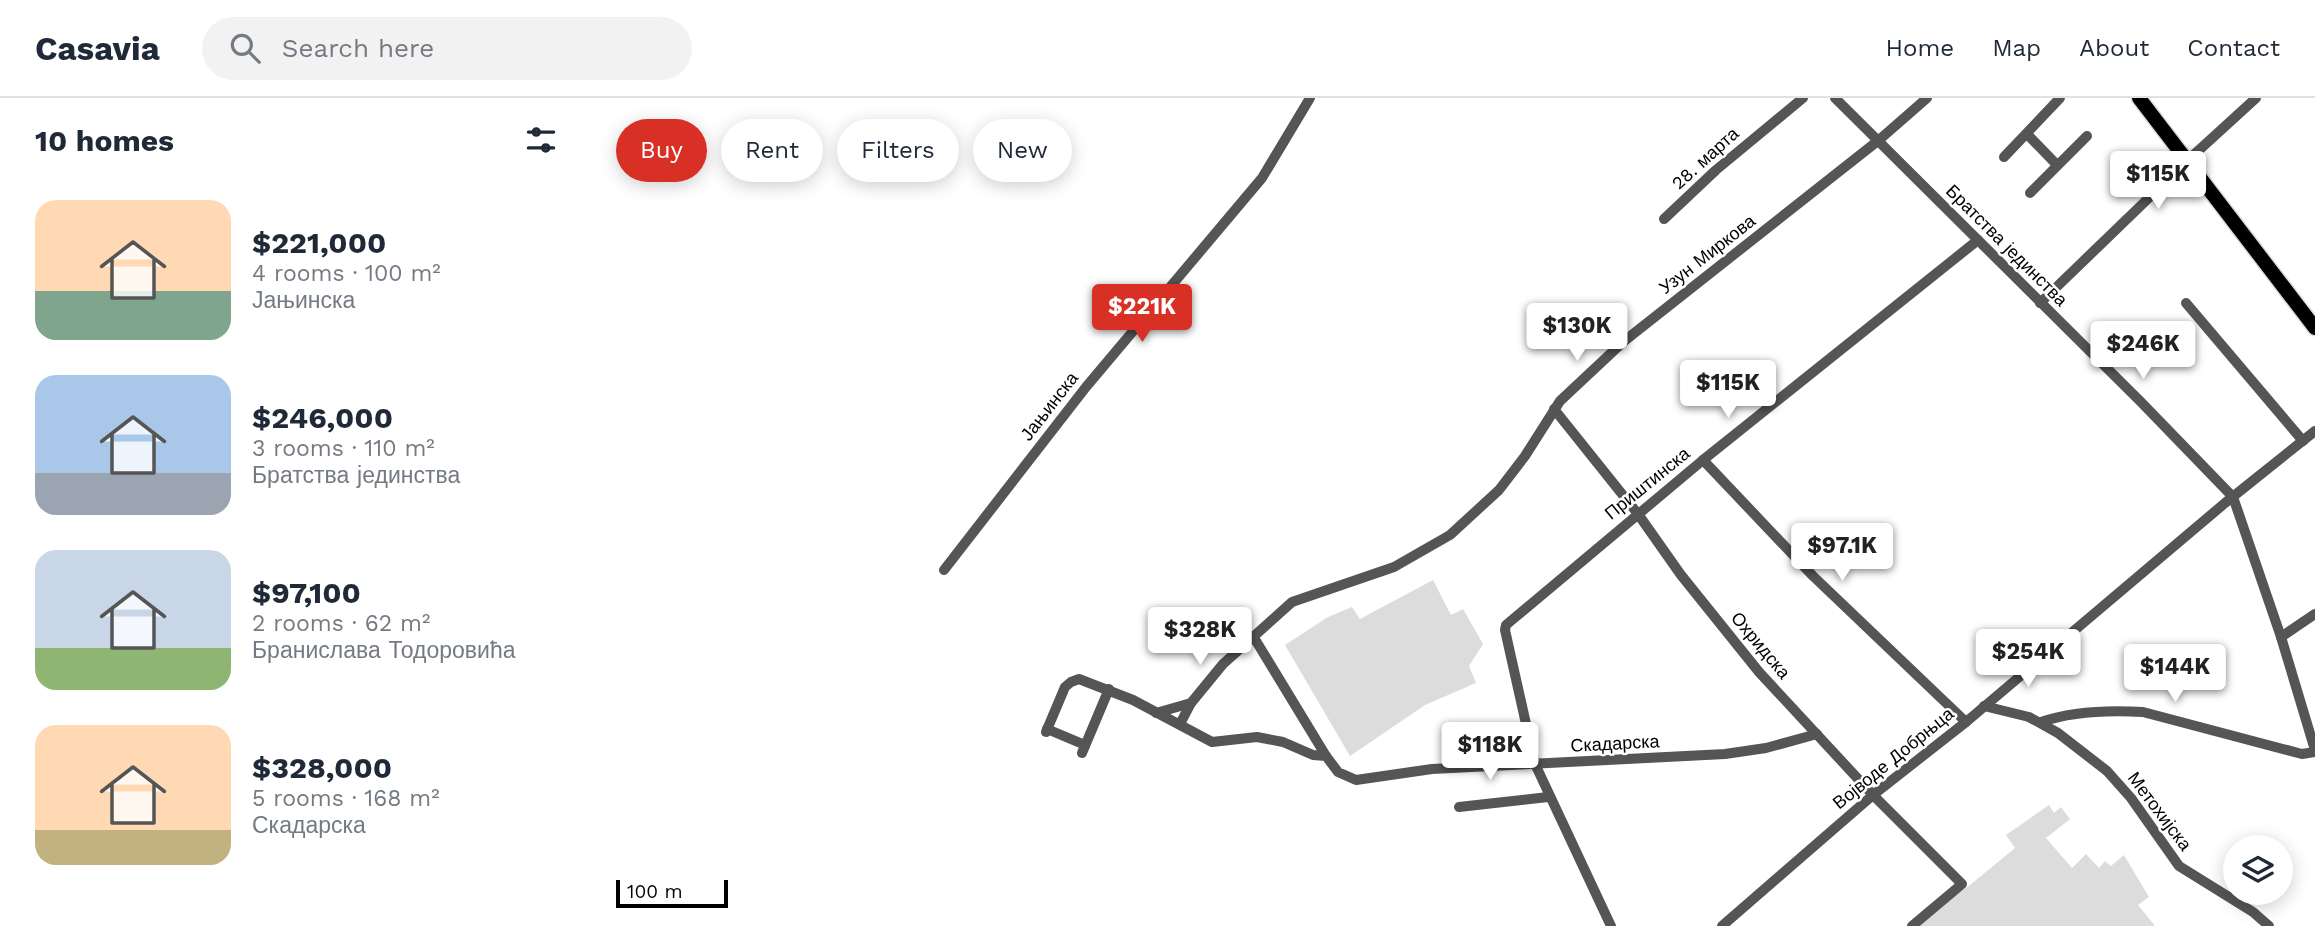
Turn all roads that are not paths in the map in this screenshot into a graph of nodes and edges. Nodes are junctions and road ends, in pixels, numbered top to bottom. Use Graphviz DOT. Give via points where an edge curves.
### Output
graph roads {
  1 [pos="1310,98"];
  2 [pos="1803,98"];
  3 [pos="1835,98"];
  4 [pos="1927,98"];
  5 [pos="2060,98"];
  6 [pos="2139,98"];
  7 [pos="2256,98"];
  8 [pos="2027,134"];
  9 [pos="2087,136"];
  10 [pos="1879,140"];
  11 [pos="2004,157"];
  12 [pos="2187,161"];
  13 [pos="2057,165"];
  14 [pos="2030,193"];
  15 [pos="1664,219"];
  16 [pos="1978,240"];
  17 [pos="2040,303"];
  18 [pos="2186,303"];
  19 [pos="2315,328"];
  20 [pos="1554,409"];
  21 [pos="2315,431"];
  22 [pos="2303,441"];
  23 [pos="1703,460"];
  24 [pos="2232,497"];
  25 [pos="1638,514"];
  26 [pos="944,570"];
  27 [pos="2315,614"];
  28 [pos="1253,636"];
  29 [pos="2281,638"];
  30 [pos="1109,689"];
  31 [pos="1191,703"];
  32 [pos="1984,706"];
  33 [pos="1156,713"];
  34 [pos="1966,722"];
  35 [pos="2041,722"];
  36 [pos="1180,724"];
  37 [pos="2313,731"];
  38 [pos="1817,734"];
  39 [pos="2315,751"];
  40 [pos="1326,756"];
  41 [pos="1535,764"];
  42 [pos="1873,795"];
  43 [pos="1548,797"];
  44 [pos="1459,807"];
  45 [pos="1611,926"];
  46 [pos="1722,926"];
  47 [pos="1912,926"];
  48 [pos="2269,926"];
  1 -- 26 [label="street, Јањинска" via="1255,187 1086,387"];
  2 -- 15 [label="street, 28. марта"];
  3 -- 10 [label="street, Братства јединства"];
  4 -- 10 [label="street, Узун Миркова"];
  5 -- 8 [label="street"];
  6 -- 12 [label="main road"];
  7 -- 12 [label="street"];
  8 -- 11 [label="street"];
  8 -- 13 [label="street"];
  9 -- 13 [label="street"];
  10 -- 16 [label="street, Братства јединства"];
  10 -- 20 [label="street, Узун Миркова" via="1623,342"];
  12 -- 17 [label="street"];
  12 -- 19 [label="main road"];
  13 -- 14 [label="street"];
  16 -- 17 [label="street, Братства јединства"];
  16 -- 23 [label="street, Приштинска"];
  17 -- 24 [label="street, Братства јединства"];
  18 -- 22 [label="street"];
  20 -- 25 [label="street, Охридска"];
  20 -- 28 [label="street, Узун Миркова" via="1499,490 1450,535 1394,567 1292,602"];
  21 -- 22 [label="street, Војводе Добрњца"];
  22 -- 24 [label="street, Војводе Добрњца"];
  23 -- 25 [label="street, Приштинска"];
  23 -- 34 [label="street" via="1822,586"];
  24 -- 29 [label="street, Братства јединства"];
  24 -- 32 [label="street, Војводе Добрњца"];
  25 -- 38 [label="street, Охридска" via="1759,672"];
  25 -- 41 [label="street, Приштинска" via="1506,625"];
  27 -- 29 [label="street"];
  28 -- 31 [label="street, Узун Миркова"];
  28 -- 40 [label="street"];
  29 -- 37 [label="street, Братства јединства"];
  30 -- 30 [label="street, Скадарска" via="1084,749 1047,731 1071,681 1079,679"];
  30 -- 33 [label="street, Скадарска"];
  31 -- 33 [label="street"];
  31 -- 36 [label="street, Узун Миркова"];
  32 -- 34 [label="street, Војводе Добрњца"];
  32 -- 35 [label="street, Метохијска"];
  33 -- 36 [label="street, Скадарска"];
  34 -- 42 [label="street, Војводе Добрњца"];
  35 -- 39 [label="street" via="2118,710 2143,712 2302,754"];
  35 -- 48 [label="street, Метохијска" via="2107,771 2179,866"];
  36 -- 40 [label="street, Скадарска" via="1212,742 1257,737"];
  37 -- 39 [label="street, Братства јединства"];
  38 -- 41 [label="street, Скадарска" via="1725,754"];
  38 -- 42 [label="street, Охридска"];
  40 -- 41 [label="street, Скадарска" via="1338,772 1356,780 1432,769"];
  41 -- 43 [label="street"];
  42 -- 46 [label="street, Војводе Добрњца"];
  42 -- 47 [label="street, Охридска" via="1962,884"];
  43 -- 44 [label="street"];
  43 -- 45 [label="street"];
}
